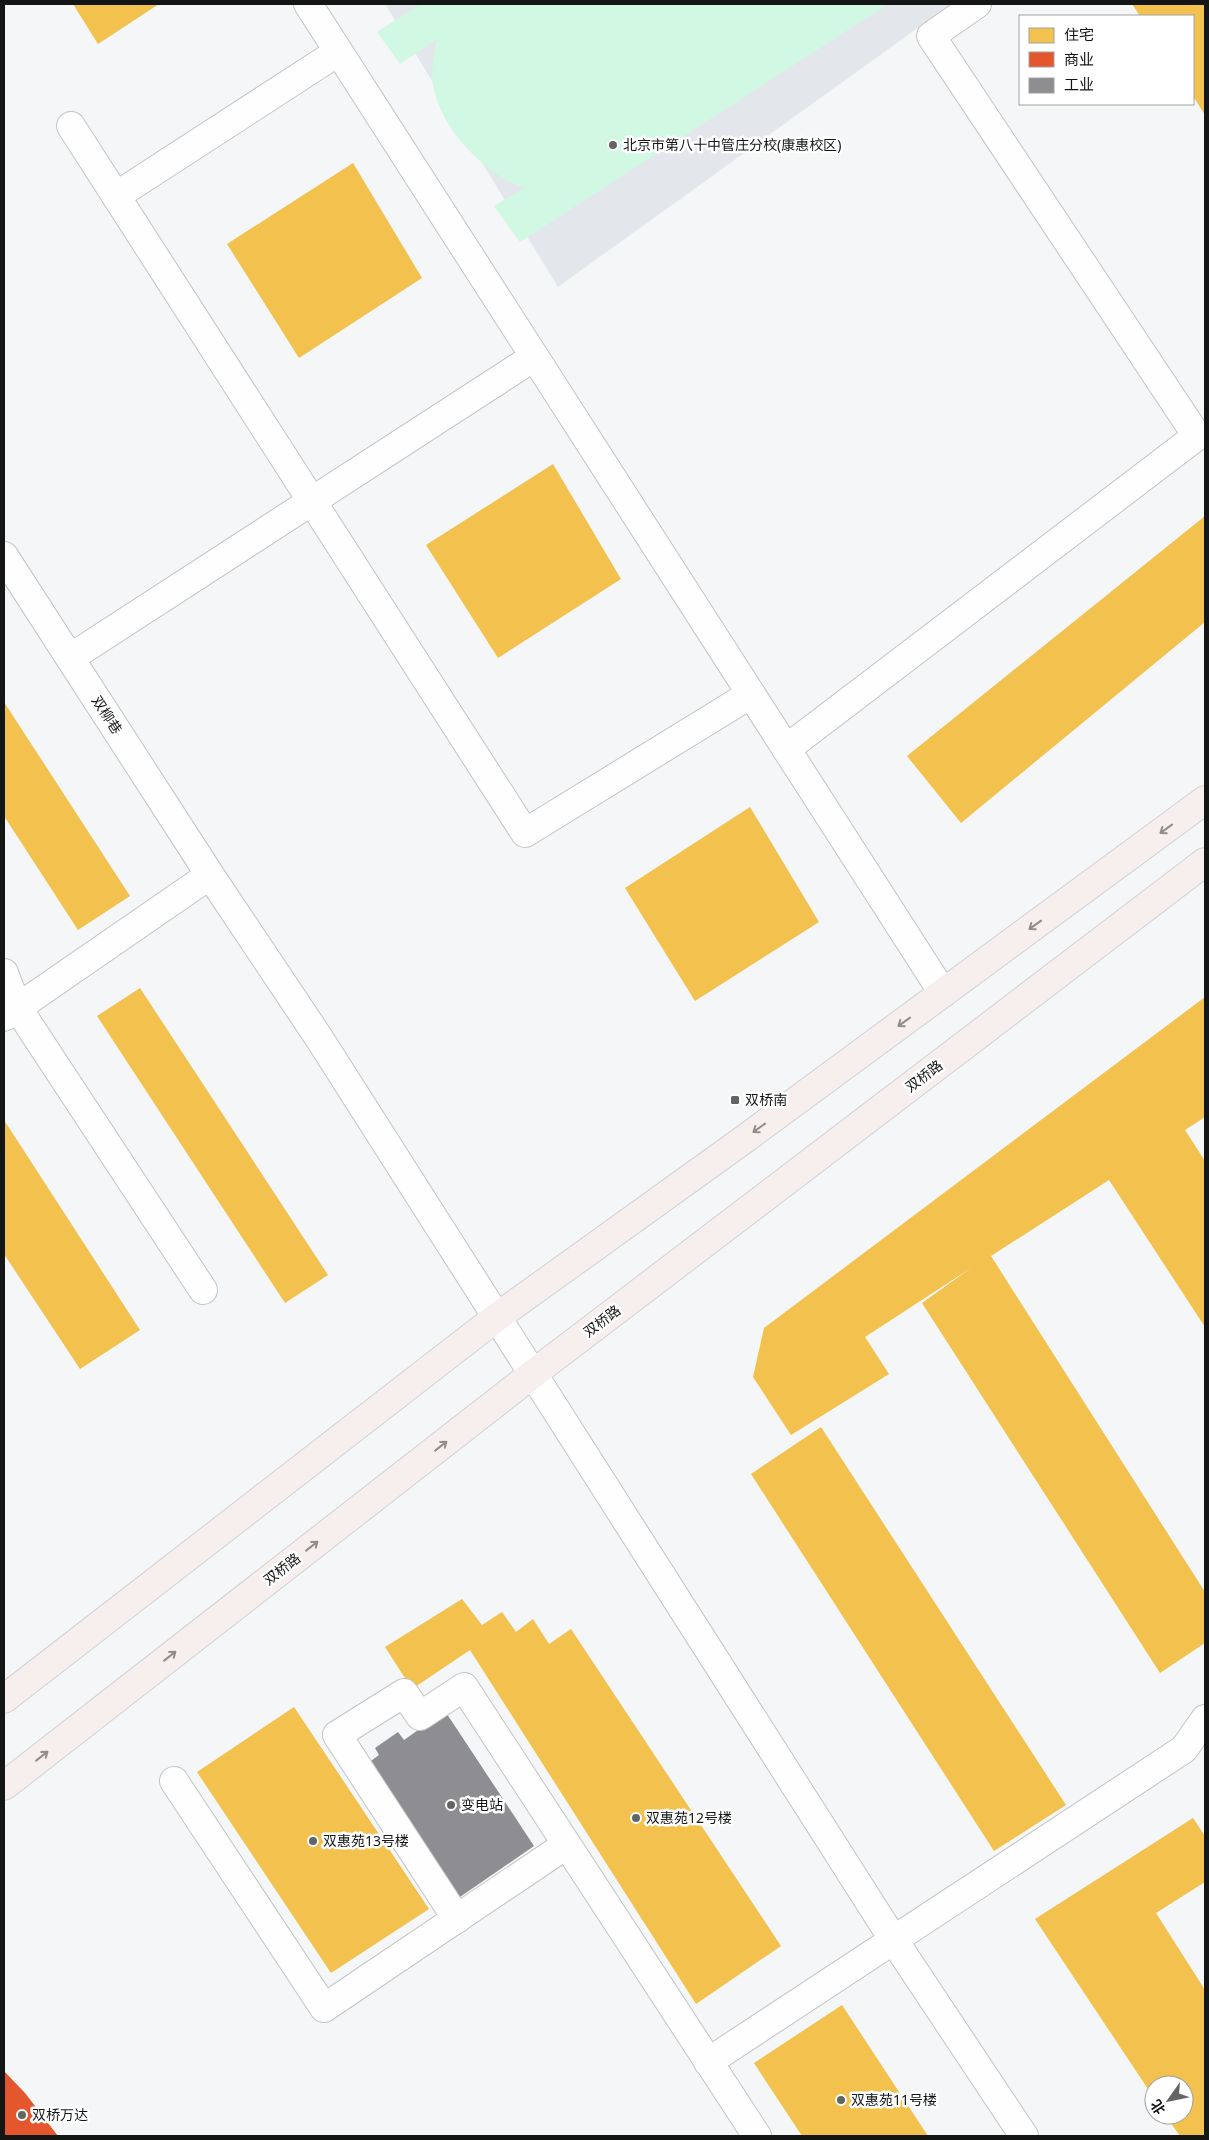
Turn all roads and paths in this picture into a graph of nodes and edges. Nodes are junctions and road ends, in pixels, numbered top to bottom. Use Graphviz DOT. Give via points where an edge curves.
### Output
graph roads {
  1 [pos="308,4"];
  2 [pos="977,4"];
  3 [pos="338,52"];
  4 [pos="71,126"];
  5 [pos="116,196"];
  6 [pos="534,357"];
  7 [pos="312,501"];
  8 [pos="4,556"];
  9 [pos="70,658"];
  10 [pos="751,694"];
  11 [pos="786,749"];
  12 [pos="1205,800"];
  13 [pos="1205,862"];
  14 [pos="210,875"];
  15 [pos="4,973"];
  16 [pos="943,993"];
  17 [pos="11,1012"];
  18 [pos="203,1290"];
  19 [pos="497,1317"];
  20 [pos="534,1373"];
  21 [pos="4,1699"];
  22 [pos="1205,1719"];
  23 [pos="174,1781"];
  24 [pos="4,1786"];
  25 [pos="566,1845"];
  26 [pos="457,1919"];
  27 [pos="893,1939"];
  28 [pos="708,2062"];
  29 [pos="757,2136"];
  30 [pos="1024,2136"];
  1 -- 3 [label="street"];
  2 -- 11 [label="street" via="931,36 1198,436"];
  3 -- 5 [label="street"];
  3 -- 6 [label="street"];
  4 -- 5 [label="street"];
  5 -- 7 [label="street"];
  6 -- 7 [label="street"];
  6 -- 10 [label="street"];
  7 -- 9 [label="street"];
  7 -- 10 [label="street" via="525,833"];
  8 -- 9 [label="street, 双柳巷"];
  9 -- 14 [label="street, 双柳巷"];
  10 -- 11 [label="street"];
  11 -- 16 [label="street"];
  12 -- 16 [label="main road, one-way"];
  13 -- 20 [label="main road, 双桥路"];
  14 -- 17 [label="street"];
  14 -- 19 [label="street, 双柳巷" via="319,1038"];
  15 -- 17 [label="street"];
  16 -- 19 [label="main road, one-way"];
  17 -- 18 [label="street"];
  19 -- 20 [label="street, 双柳巷"];
  19 -- 21 [label="main road"];
  24 -- 20 [label="main road, 双桥路, one-way"];
  20 -- 27 [label="street, 双柳巷"];
  22 -- 27 [label="street" via="1184,1749"];
  23 -- 26 [label="street" via="324,2008"];
  25 -- 26 [label="street"];
  25 -- 26 [label="street" via="464,1687 420,1716 404,1693 337,1736"];
  25 -- 28 [label="street"];
  27 -- 28 [label="street"];
  27 -- 30 [label="street, 双柳巷"];
  28 -- 29 [label="street"];
}
